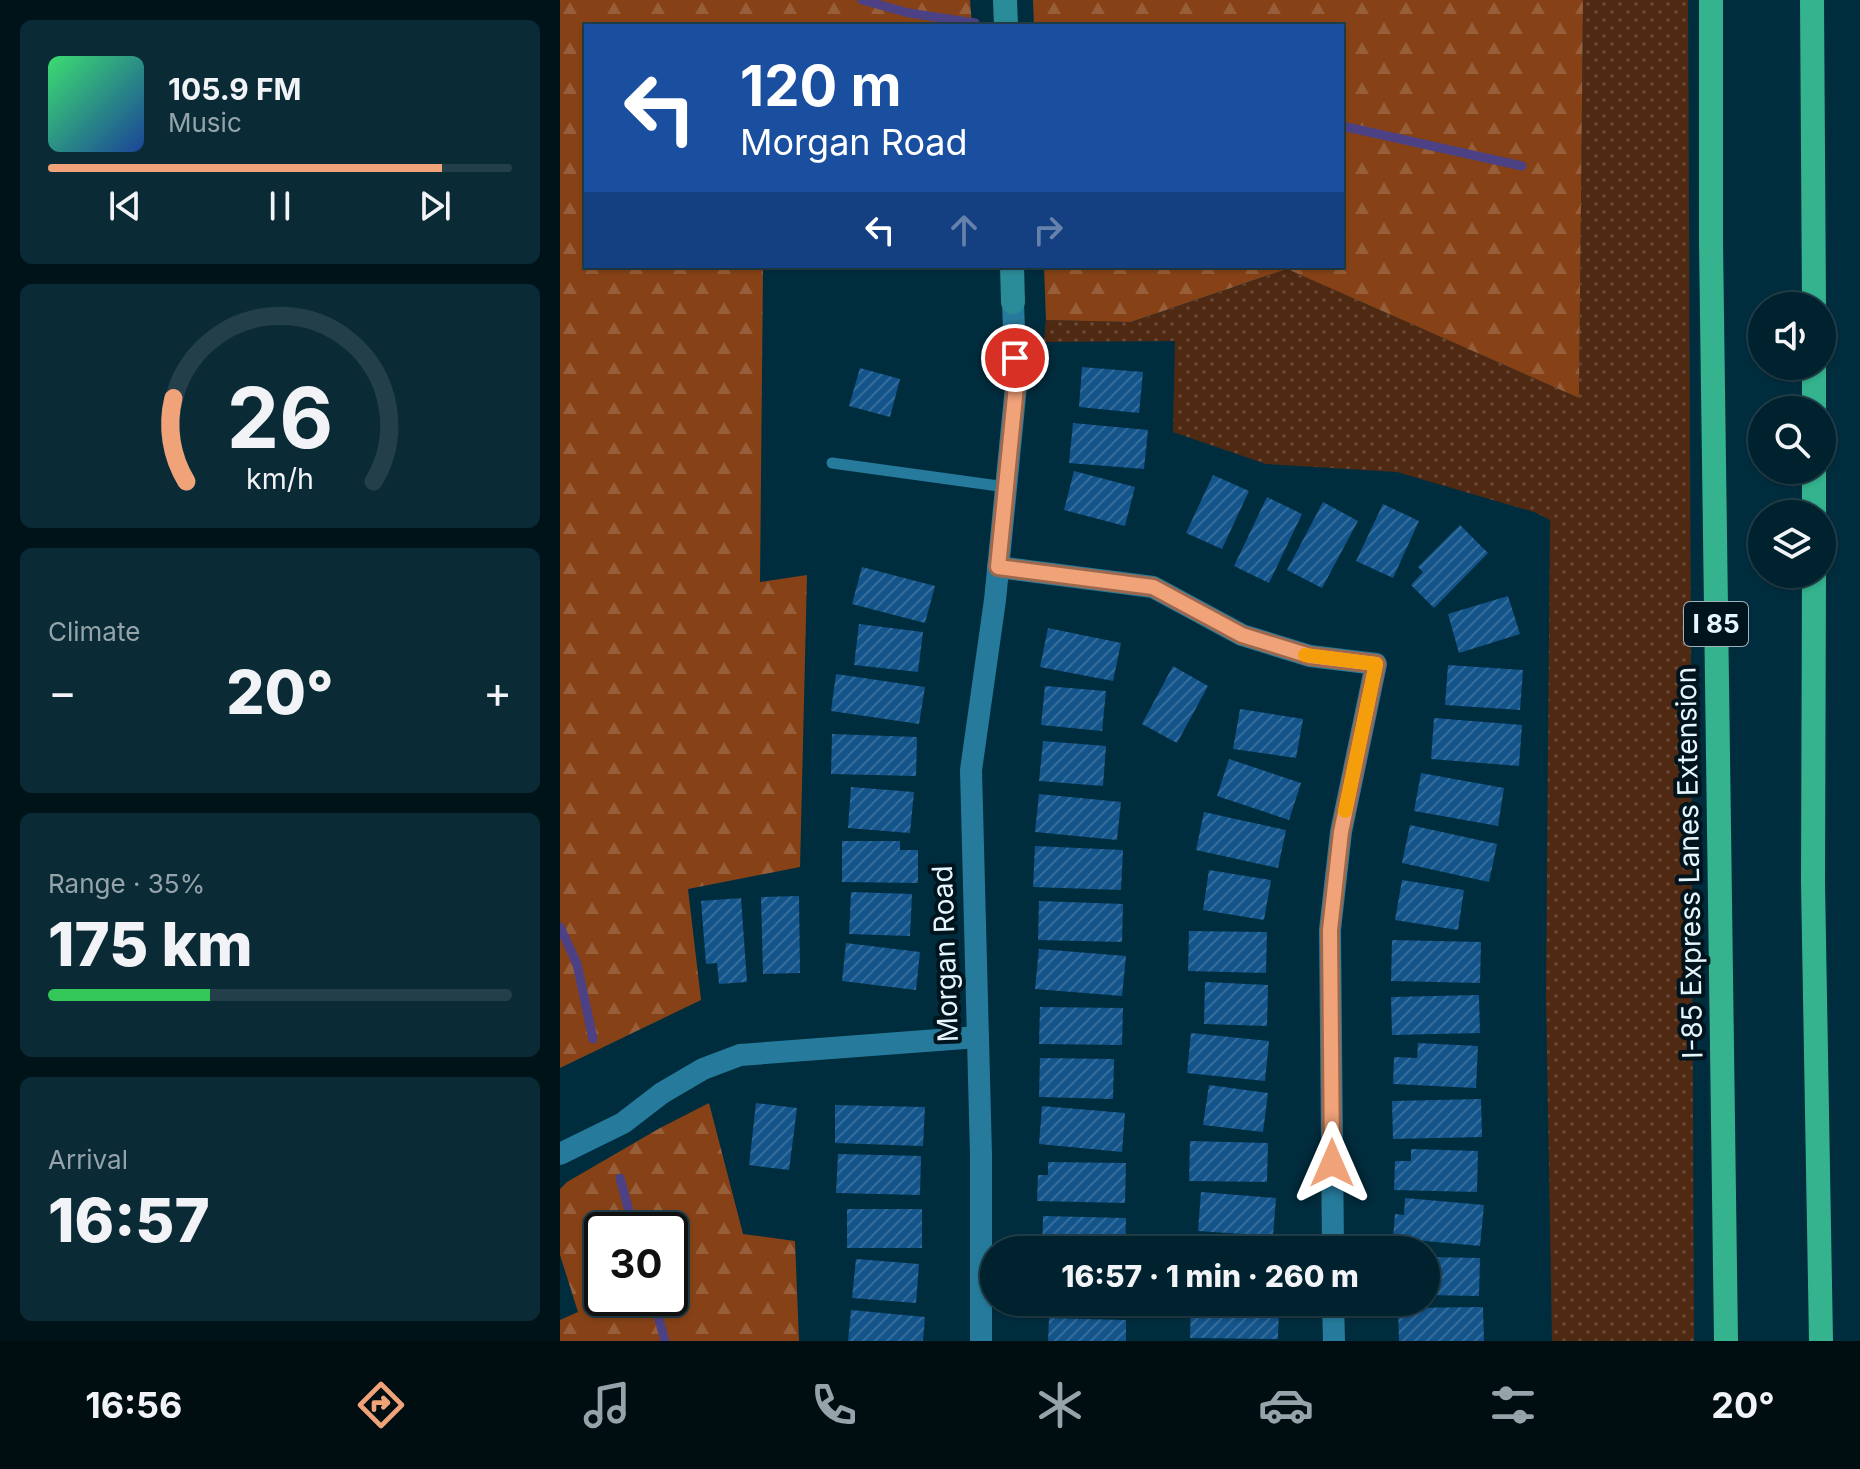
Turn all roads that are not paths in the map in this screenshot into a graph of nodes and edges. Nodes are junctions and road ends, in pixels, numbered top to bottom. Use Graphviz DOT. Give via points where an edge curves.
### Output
graph roads {
  1 [pos="1005,0"];
  2 [pos="1711,0"];
  3 [pos="1812,0"];
  4 [pos="1006,24"];
  5 [pos="1012,268"];
  6 [pos="1814,292"];
  7 [pos="1013,302"];
  8 [pos="832,463"];
  9 [pos="1006,487"];
  10 [pos="998,567"];
  11 [pos="1814,588"];
  12 [pos="978,1037"];
  13 [pos="560,1154"];
  14 [pos="1333,1236"];
  15 [pos="1333,1316"];
  16 [pos="981,1341"];
  17 [pos="1334,1341"];
  18 [pos="1726,1341"];
  19 [pos="1821,1341"];
  1 -- 4 [label="street"];
  2 -- 18 [label="highway, I-85 Express Lanes Extension / I 85"];
  3 -- 6 [label="highway"];
  5 -- 7 [label="street, Morgan Road"];
  7 -- 9 [label="street, Morgan Road" via="1016,386"];
  8 -- 9 [label="lane"];
  9 -- 10 [label="street, Morgan Road"];
  10 -- 12 [label="street, Morgan Road" via="971,770"];
  10 -- 14 [label="street" via="1153,587 1242,635 1310,656 1376,664 1341,832 1330,930"];
  11 -- 19 [label="highway"];
  12 -- 13 [label="street" via="740,1055 703,1069 623,1123"];
  12 -- 16 [label="street, Morgan Road"];
  15 -- 17 [label="street"];
}
